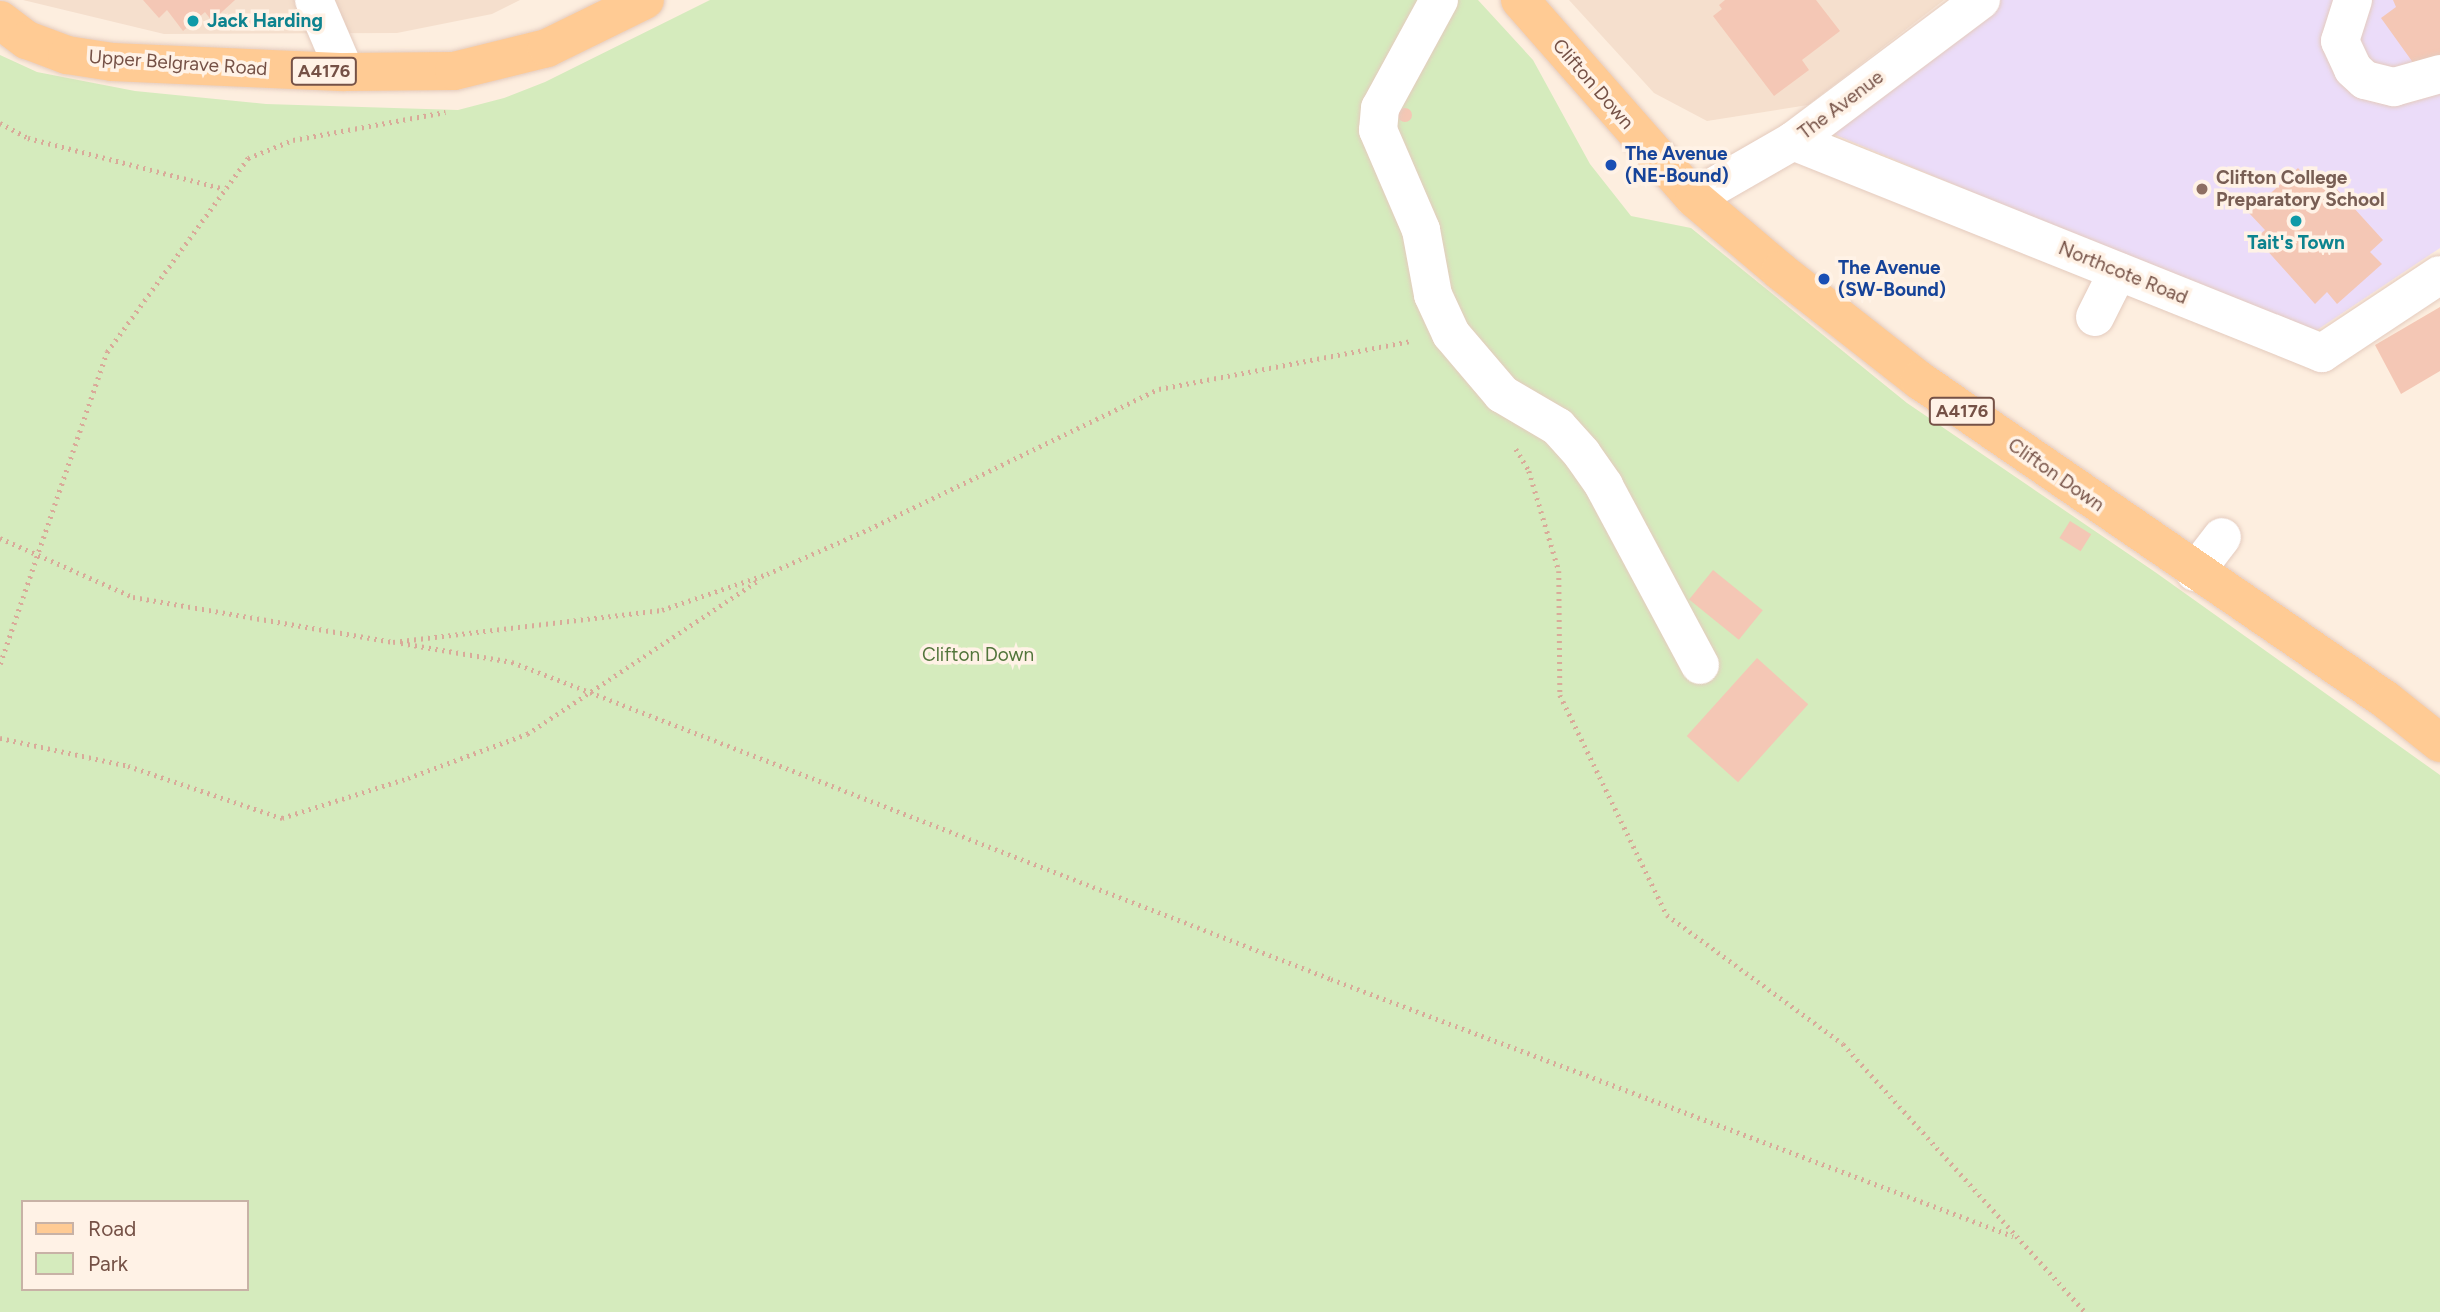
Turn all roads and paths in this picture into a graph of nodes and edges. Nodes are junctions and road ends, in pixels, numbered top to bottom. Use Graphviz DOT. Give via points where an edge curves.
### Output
graph roads {
  1 [pos="314,0"];
  2 [pos="645,0"];
  3 [pos="1439,0"];
  4 [pos="1520,0"];
  5 [pos="1981,0"];
  6 [pos="2353,0"];
  7 [pos="0,20"];
  8 [pos="454,71"];
  9 [pos="345,72"];
  10 [pos="2440,74"];
  11 [pos="0,122"];
  12 [pos="1793,141"];
  13 [pos="225,189"];
  14 [pos="1694,198"];
  15 [pos="2118,271"];
  16 [pos="2440,275"];
  17 [pos="2095,317"];
  18 [pos="1451,334"];
  19 [pos="1509,437"];
  20 [pos="2222,537"];
  21 [pos="0,538"];
  22 [pos="37,555"];
  23 [pos="2195,572"];
  24 [pos="767,574"];
  25 [pos="393,642"];
  26 [pos="0,664"];
  27 [pos="1700,665"];
  28 [pos="592,693"];
  29 [pos="0,738"];
  30 [pos="2440,743"];
  31 [pos="2016,1237"];
  32 [pos="2085,1312"];
  1 -- 9 [label="street"];
  2 -- 8 [label="main road, Upper Belgrave Road / A4176" via="547,48"];
  3 -- 18 [label="street" via="1380,108 1378,130 1421,230 1433,295"];
  4 -- 14 [label="main road, Clifton Down / A4176"];
  5 -- 12 [label="street, The Avenue"];
  6 -- 10 [label="street" via="2340,41 2353,69 2365,80 2394,87"];
  7 -- 9 [label="main road, Upper Belgrave Road / A4176" via="27,40 67,55 112,62"];
  8 -- 9 [label="main road, Upper Belgrave Road / A4176"];
  8 -- 13 [label="path" via="458,110 268,148 248,158"];
  11 -- 13 [label="path" via="28,138"];
  12 -- 14 [label="street, The Avenue"];
  12 -- 15 [label="street, Northcote Road"];
  13 -- 22 [label="path" via="107,352"];
  14 -- 23 [label="main road, Clifton Down / A4176" via="1919,380"];
  15 -- 16 [label="street, Northcote Road" via="2322,353"];
  15 -- 17 [label="street"];
  18 -- 24 [label="path" via="1159,389"];
  18 -- 27 [label="street" via="1502,394 1558,428 1582,454 1604,486"];
  19 -- 31 [label="path" via="1529,471 1559,571 1560,695 1667,915 1843,1044"];
  20 -- 23 [label="street"];
  21 -- 22 [label="path"];
  22 -- 25 [label="path" via="133,597"];
  22 -- 26 [label="path"];
  23 -- 30 [label="main road, Clifton Down / A4176" via="2386,700"];
  24 -- 25 [label="path" via="662,610"];
  24 -- 28 [label="path"];
  25 -- 28 [label="path" via="512,663"];
  28 -- 29 [label="path" via="527,734 282,818 128,766"];
  28 -- 31 [label="path"];
  31 -- 32 [label="path"];
}
